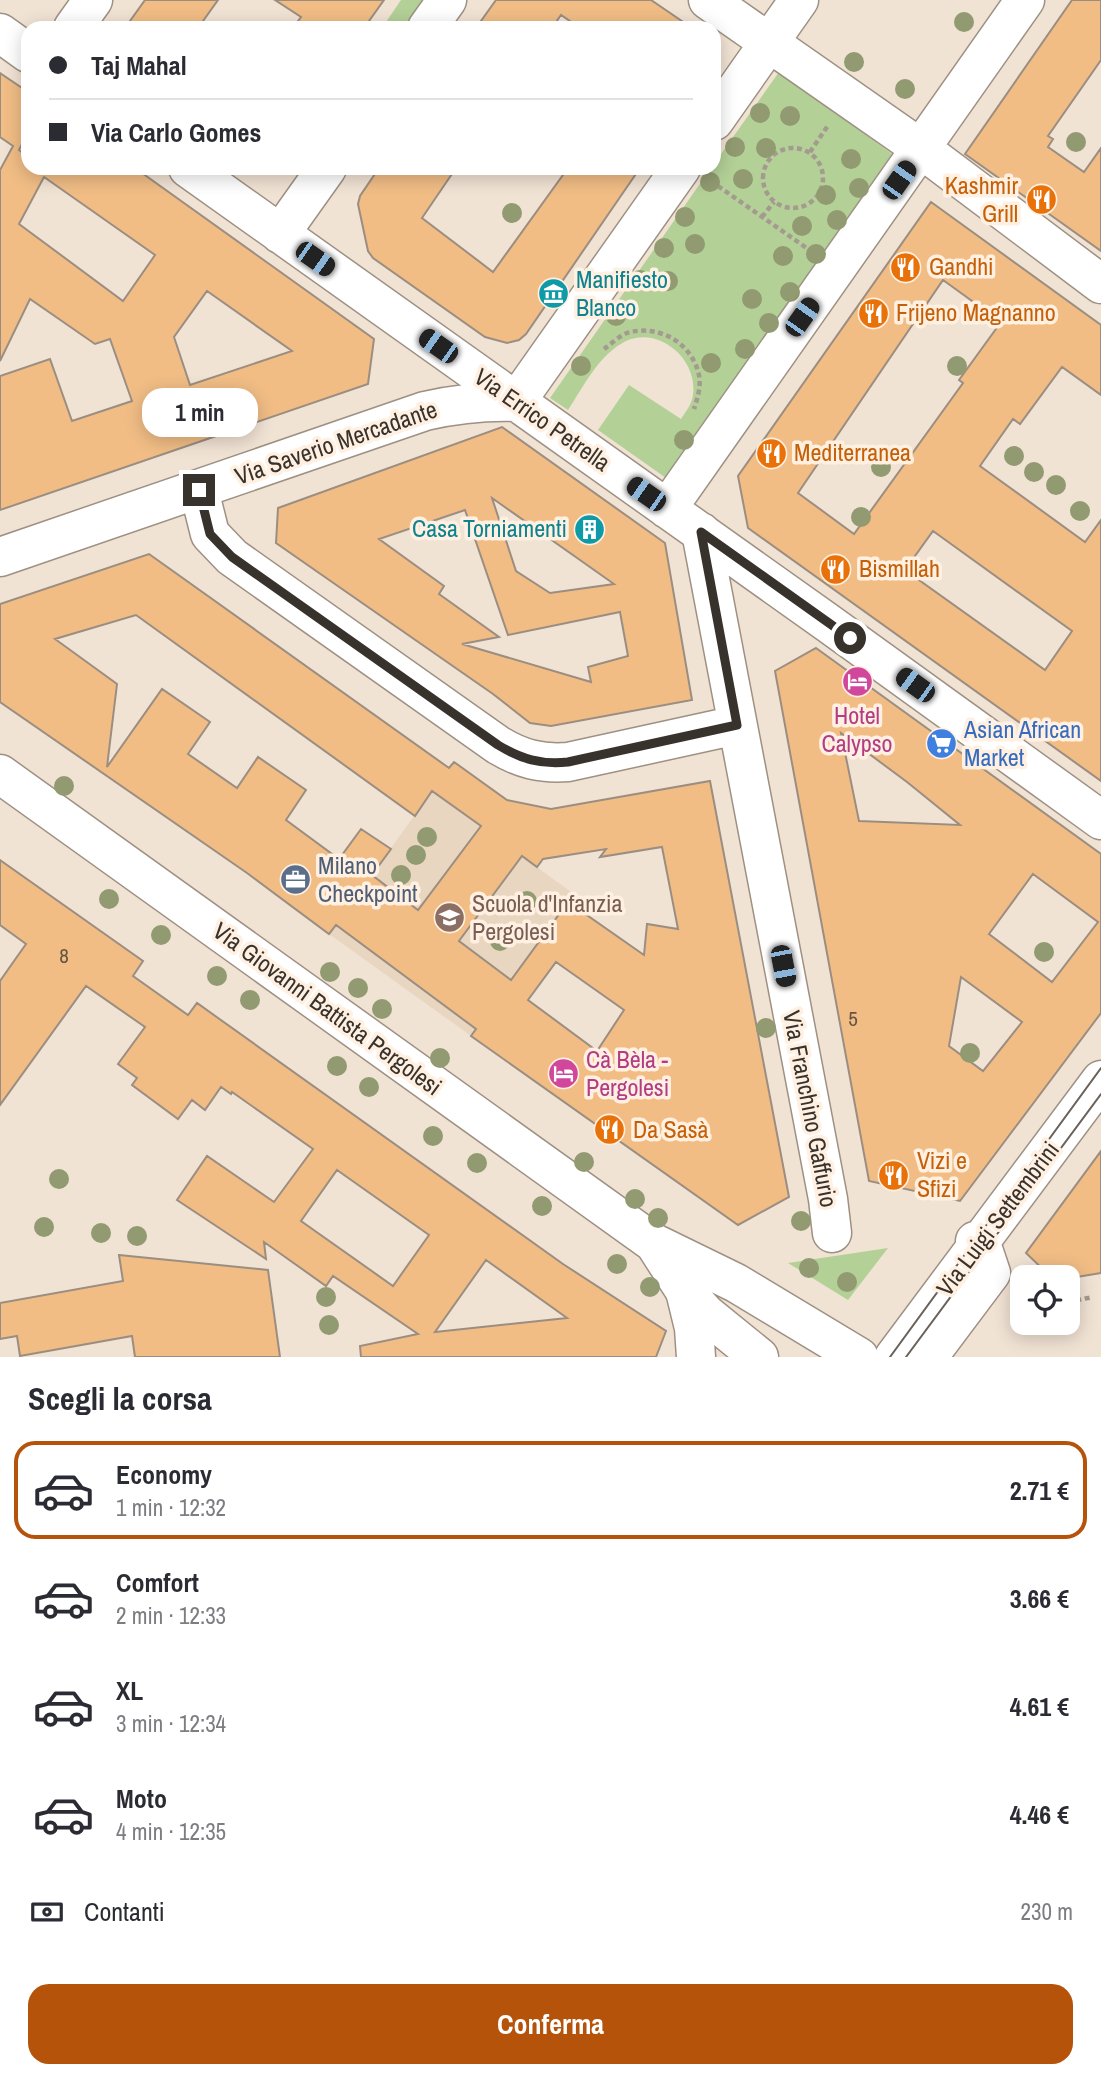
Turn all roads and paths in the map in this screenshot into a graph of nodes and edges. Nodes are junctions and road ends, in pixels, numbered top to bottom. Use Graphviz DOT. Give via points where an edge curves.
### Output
graph roads {
  1 [pos="93,0"];
  2 [pos="447,0"];
  3 [pos="708,0"];
  4 [pos="799,0"];
  5 [pos="1025,0"];
  6 [pos="78,21"];
  7 [pos="432,21"];
  8 [pos="0,33"];
  9 [pos="769,43"];
  10 [pos="21,48"];
  11 [pos="721,111"];
  12 [pos="830,123"];
  13 [pos="920,149"];
  14 [pos="810,152"];
  15 [pos="198,175"];
  16 [pos="322,175"];
  17 [pos="676,175"];
  18 [pos="718,186"];
  19 [pos="774,202"];
  20 [pos="762,217"];
  21 [pos="280,234"];
  22 [pos="808,249"];
  23 [pos="1101,284"];
  24 [pos="604,349"];
  25 [pos="516,402"];
  26 [pos="693,412"];
  27 [pos="199,490"];
  28 [pos="667,509"];
  29 [pos="701,532"];
  30 [pos="0,557"];
  31 [pos="737,725"];
  32 [pos="0,774"];
  33 [pos="1101,820"];
  34 [pos="1101,1080"];
  35 [pos="832,1233"];
  36 [pos="981,1252"];
  37 [pos="693,1278"];
  38 [pos="1093,1297"];
  39 [pos="1080,1300"];
  40 [pos="696,1357"];
  41 [pos="759,1357"];
  42 [pos="859,1357"];
  43 [pos="894,1357"];
  44 [pos="928,1357"];
  1 -- 6 [label="street"];
  2 -- 7 [label="street"];
  3 -- 9 [label="street"];
  4 -- 9 [label="street"];
  5 -- 13 [label="street"];
  8 -- 10 [label="street"];
  9 -- 11 [label="street"];
  9 -- 13 [label="street"];
  12 -- 14 [label="path"];
  13 -- 23 [label="street"];
  13 -- 28 [label="street"];
  14 -- 19 [label="path" via="795,147 779,150 768,160 762,175"];
  14 -- 19 [label="path" via="824,175 814,200 787,208"];
  15 -- 21 [label="street, Via Errico Petrella"];
  16 -- 21 [label="street"];
  17 -- 25 [label="street"];
  18 -- 20 [label="path"];
  19 -- 20 [label="path"];
  20 -- 22 [label="path"];
  21 -- 25 [label="street, Via Errico Petrella"];
  24 -- 26 [label="path" via="626,333 651,331 672,336 698,371 700,391"];
  25 -- 27 [label="street, Via Saverio Mercadante" via="425,411"];
  25 -- 28 [label="street, Via Errico Petrella"];
  27 -- 30 [label="street, Via Saverio Mercadante"];
  27 -- 31 [label="street" via="210,534 232,557 524,759 568,762"];
  28 -- 29 [label="street, Via Errico Petrella"];
  29 -- 31 [label="street, Via Franchino Gaffurio"];
  29 -- 33 [label="street, Via Errico Petrella"];
  31 -- 35 [label="street, Via Franchino Gaffurio"];
  32 -- 37 [label="street, Via Giovanni Battista Pergolesi" via="654,1243"];
  34 -- 36 [label="street, Via Luigi Settembrini"];
  36 -- 43 [label="street, Via Luigi Settembrini"];
  36 -- 44 [label="street, Via Luigi Settembrini"];
  37 -- 40 [label="street"];
  37 -- 41 [label="street" via="706,1314"];
  37 -- 42 [label="street" via="757,1295"];
  38 -- 39 [label="path"];
}
